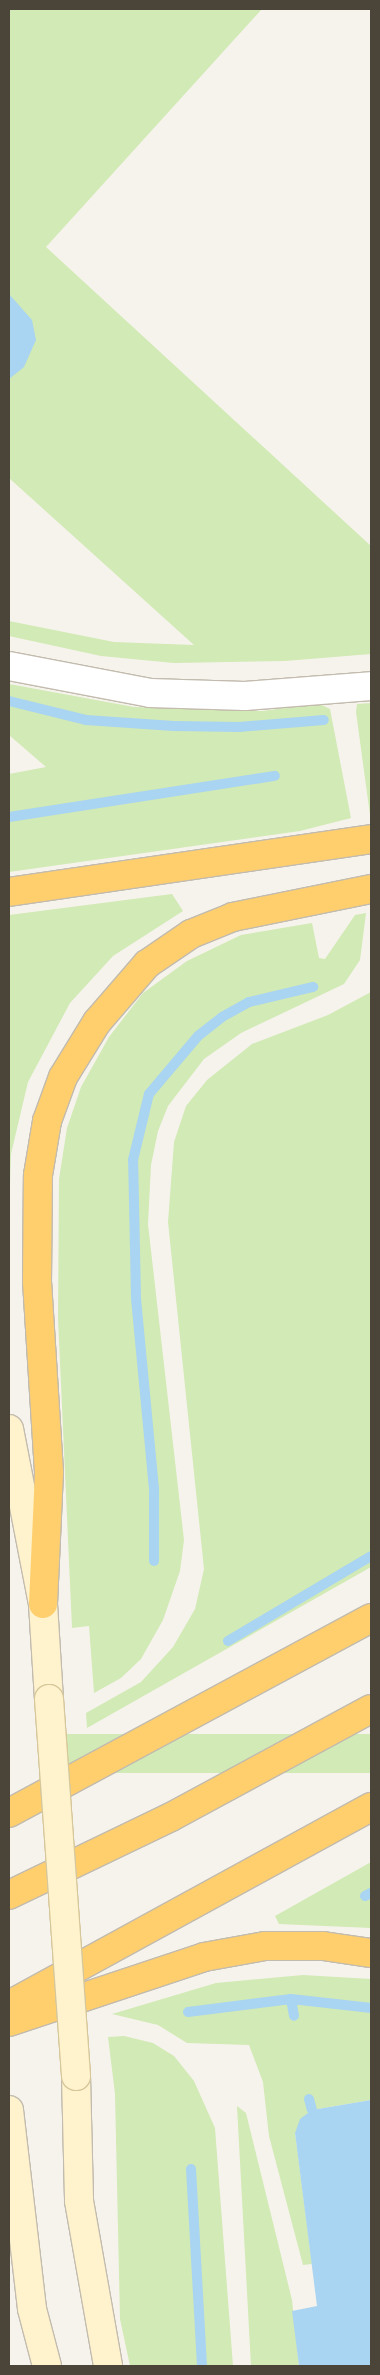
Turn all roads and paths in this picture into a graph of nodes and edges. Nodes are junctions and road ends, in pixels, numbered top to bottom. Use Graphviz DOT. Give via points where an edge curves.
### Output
graph roads {
  1 [pos="9,666"];
  2 [pos="371,686"];
  3 [pos="371,839"];
  4 [pos="371,889"];
  5 [pos="9,892"];
  6 [pos="9,1429"];
  7 [pos="42,1604"];
  8 [pos="371,1618"];
  9 [pos="371,1708"];
  10 [pos="371,1808"];
  11 [pos="9,1813"];
  12 [pos="9,1895"];
  13 [pos="371,1953"];
  14 [pos="9,2005"];
  15 [pos="9,2022"];
  16 [pos="9,2110"];
  17 [pos="47,2366"];
  18 [pos="108,2366"];
  1 -- 2 [label="street" via="150,693 245,696"];
  3 -- 5 [label="highway"];
  4 -- 7 [label="highway" via="233,918 191,934 147,964 98,1022 63,1077 47,1121 38,1175 37,1282 49,1472"];
  6 -- 7 [label="street"];
  7 -- 18 [label="street, bridge" via="76,2076 79,2201"];
  8 -- 11 [label="highway"];
  9 -- 12 [label="highway" via="171,1817"];
  10 -- 14 [label="highway"];
  13 -- 15 [label="highway" via="323,1946 265,1946 204,1958"];
  16 -- 17 [label="street" via="32,2309"];
}
